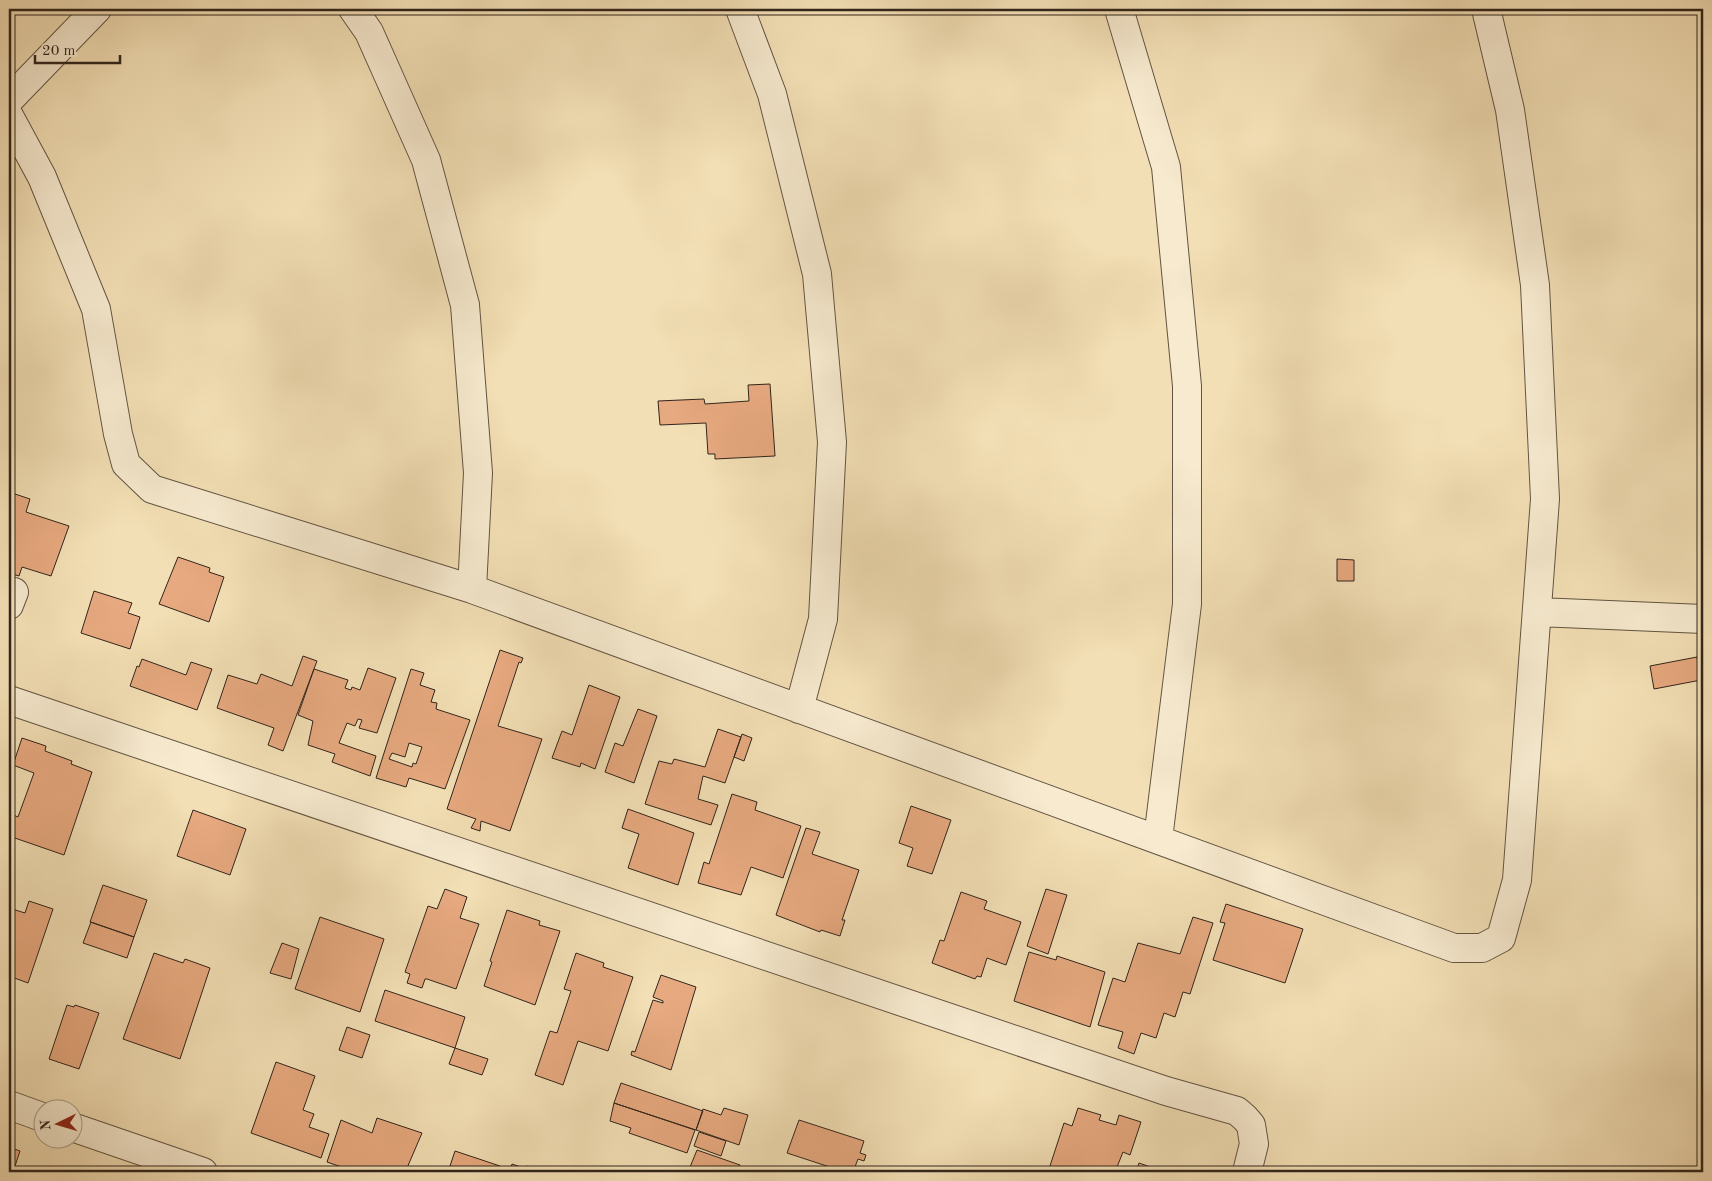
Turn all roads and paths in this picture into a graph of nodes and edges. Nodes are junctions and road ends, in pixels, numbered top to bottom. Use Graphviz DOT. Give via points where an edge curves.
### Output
graph roads {
  1 [pos="97,9"];
  2 [pos="353,9"];
  3 [pos="740,9"];
  4 [pos="1119,9"];
  5 [pos="1486,9"];
  6 [pos="9,100"];
  7 [pos="9,116"];
  8 [pos="472,589"];
  9 [pos="1538,612"];
  10 [pos="1703,619"];
  11 [pos="9,700"];
  12 [pos="799,709"];
  13 [pos="1158,839"];
  14 [pos="9,1105"];
  15 [pos="32,1113"];
  16 [pos="82,1130"];
  17 [pos="203,1172"];
  18 [pos="1247,1172"];
  1 -- 6 [label="street"];
  2 -- 8 [label="street" via="369,32 426,160 465,305 478,473"];
  3 -- 12 [label="street" via="772,94 817,274 832,442 823,618"];
  4 -- 13 [label="street" via="1166,167 1187,386 1187,604"];
  5 -- 9 [label="street" via="1510,110 1535,286 1545,499"];
  7 -- 8 [label="street" via="42,177 96,309 126,464 152,489"];
  8 -- 12 [label="street"];
  9 -- 10 [label="street"];
  9 -- 13 [label="street" via="1517,880 1501,938 1482,948 1454,948"];
  11 -- 18 [label="street" via="1166,1091 1237,1112 1251,1125 1253,1133 1254,1144"];
  12 -- 13 [label="street"];
  14 -- 15 [label="street"];
  16 -- 17 [label="street"];
}
